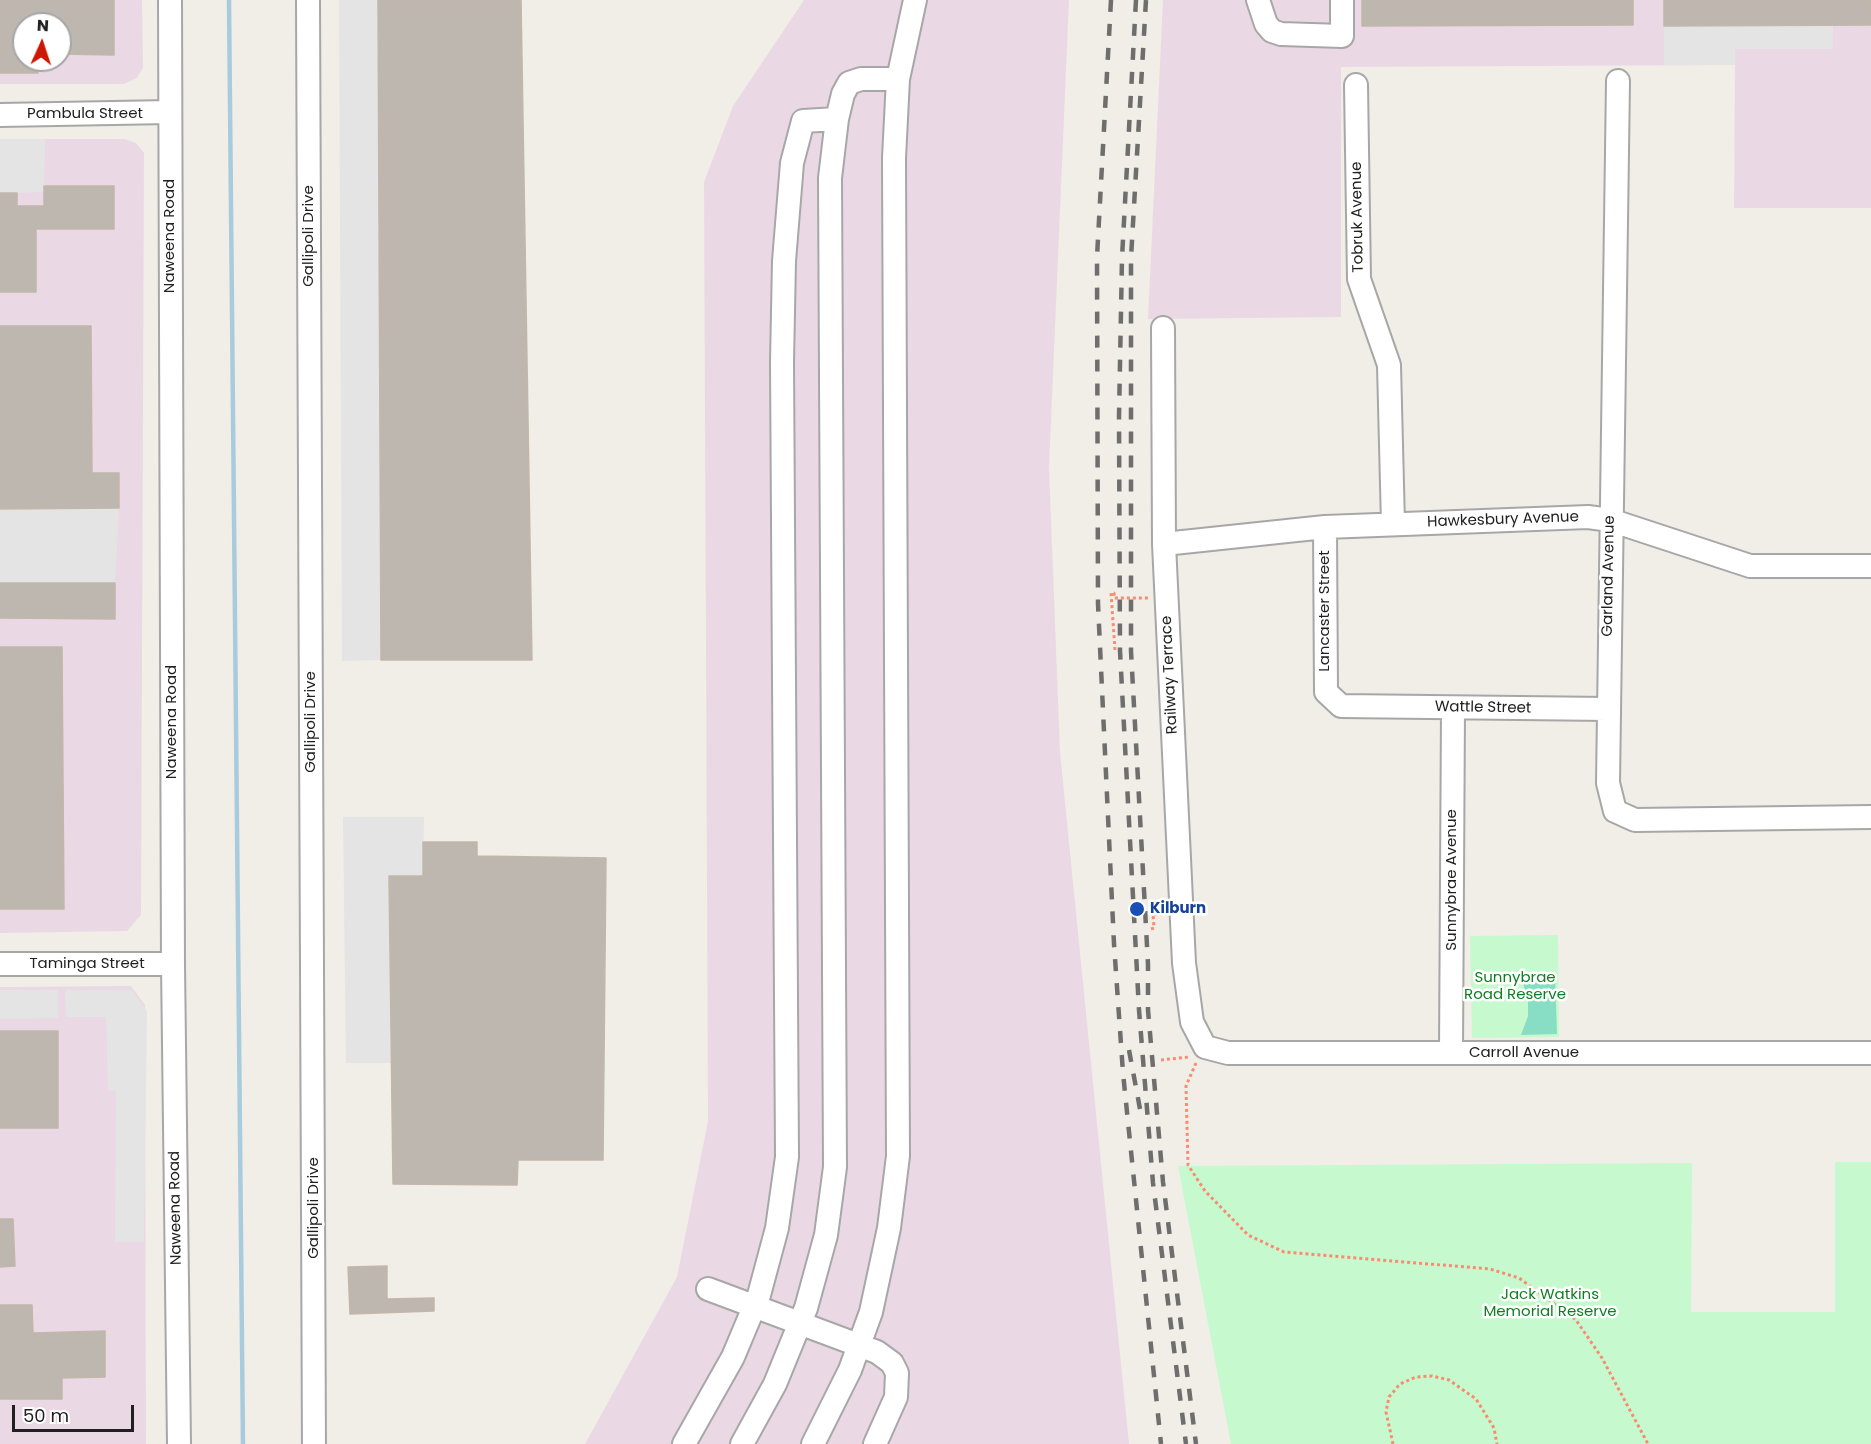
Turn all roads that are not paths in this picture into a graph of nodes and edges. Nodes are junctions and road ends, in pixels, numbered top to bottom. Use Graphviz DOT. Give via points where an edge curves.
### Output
graph roads {
  1 [pos="170,0"];
  2 [pos="308,0"];
  3 [pos="915,0"];
  4 [pos="1258,0"];
  5 [pos="1342,0"];
  6 [pos="898,79"];
  7 [pos="1618,81"];
  8 [pos="1356,85"];
  9 [pos="170,112"];
  10 [pos="0,115"];
  11 [pos="837,119"];
  12 [pos="1163,328"];
  13 [pos="1610,520"];
  14 [pos="1393,524"];
  15 [pos="1325,527"];
  16 [pos="1164,544"];
  17 [pos="1871,566"];
  18 [pos="1358,707"];
  19 [pos="1453,708"];
  20 [pos="1608,709"];
  21 [pos="1871,817"];
  22 [pos="0,964"];
  23 [pos="173,964"];
  24 [pos="1205,1047"];
  25 [pos="1451,1053"];
  26 [pos="1871,1053"];
  27 [pos="708,1289"];
  28 [pos="755,1306"];
  29 [pos="801,1324"];
  30 [pos="860,1345"];
  31 [pos="179,1444"];
  32 [pos="314,1444"];
  33 [pos="684,1444"];
  34 [pos="742,1444"];
  35 [pos="813,1444"];
  36 [pos="874,1444"];
  1 -- 9 [label="street, Naweena Road"];
  2 -- 32 [label="street, Gallipoli Drive"];
  3 -- 6 [label="street"];
  4 -- 5 [label="street" via="1272,31 1342,36"];
  6 -- 11 [label="street" via="861,79 849,83"];
  6 -- 30 [label="street" via="894,158 898,1156 881,1270"];
  7 -- 13 [label="street, Garland Avenue"];
  8 -- 14 [label="street, Tobruk Avenue" via="1359,279 1389,365"];
  9 -- 10 [label="street, Pambula Street"];
  9 -- 23 [label="street, Naweena Road"];
  11 -- 28 [label="street" via="803,121 788,197 782,362 787,1157 777,1228"];
  11 -- 29 [label="street" via="830,178 837,1138 826,1235"];
  12 -- 16 [label="street, Railway Terrace"];
  13 -- 14 [label="street, Hawkesbury Avenue" via="1588,517"];
  13 -- 17 [label="street, Hawkesbury Avenue" via="1750,566"];
  13 -- 20 [label="street, Garland Avenue"];
  14 -- 15 [label="street, Hawkesbury Avenue"];
  15 -- 16 [label="street, Hawkesbury Avenue"];
  15 -- 18 [label="street, Lancaster Street" via="1326,692 1341,706"];
  16 -- 24 [label="street, Railway Terrace" via="1184,963 1192,1022"];
  18 -- 19 [label="street, Wattle Street"];
  19 -- 20 [label="street, Wattle Street"];
  19 -- 25 [label="street, Sunnybrae Avenue"];
  20 -- 21 [label="street, Garland Avenue" via="1608,783 1615,811 1635,820"];
  22 -- 23 [label="street, Taminga Street"];
  23 -- 31 [label="street, Naweena Road"];
  24 -- 25 [label="street, Carroll Avenue" via="1228,1053"];
  25 -- 26 [label="street, Carroll Avenue"];
  27 -- 28 [label="street"];
  28 -- 29 [label="street"];
  28 -- 33 [label="street"];
  29 -- 30 [label="street"];
  29 -- 34 [label="street" via="775,1384"];
  30 -- 35 [label="street"];
  30 -- 36 [label="street" via="885,1358 897,1373 896,1397"];
}
